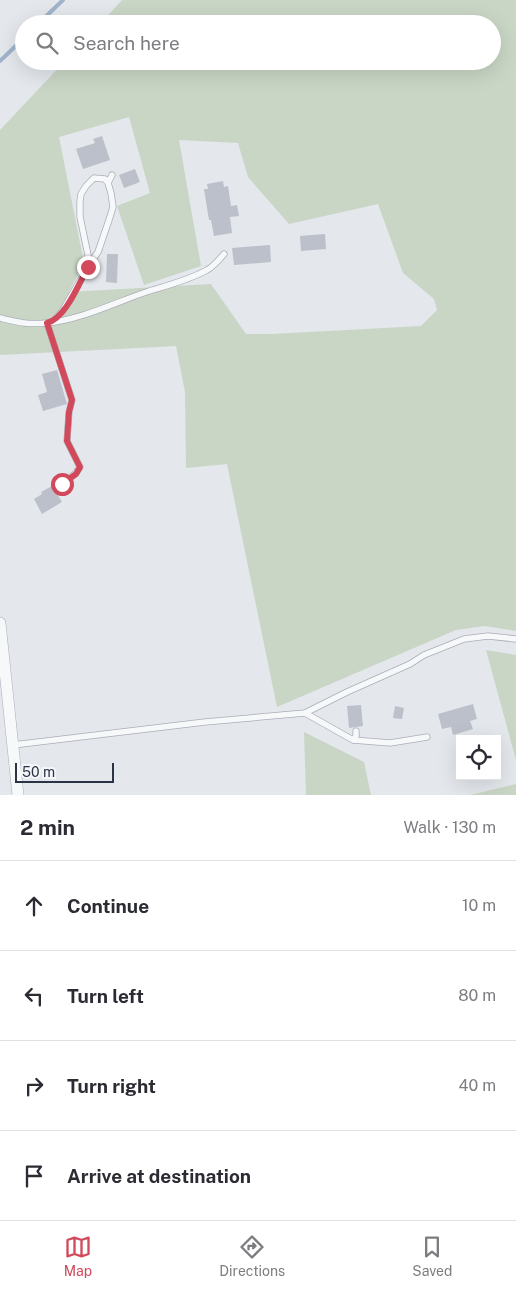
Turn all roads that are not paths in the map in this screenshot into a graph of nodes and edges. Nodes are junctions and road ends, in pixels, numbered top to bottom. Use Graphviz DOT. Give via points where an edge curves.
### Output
graph roads {
  1 [pos="112,175"];
  2 [pos="108,183"];
  3 [pos="224,254"];
  4 [pos="88,267"];
  5 [pos="0,318"];
  6 [pos="51,322"];
  7 [pos="62,484"];
  8 [pos="0,623"];
  9 [pos="516,639"];
  10 [pos="304,713"];
  11 [pos="356,731"];
  12 [pos="426,737"];
  13 [pos="353,740"];
  14 [pos="12,745"];
  15 [pos="18,795"];
  1 -- 2 [label="lane"];
  2 -- 4 [label="lane" via="113,207 98,252"];
  2 -- 4 [label="lane" via="105,178 94,178 81,194 80,217"];
  3 -- 6 [label="lane" via="209,269 180,282"];
  4 -- 6 [label="lane" via="72,297"];
  5 -- 6 [label="lane" via="23,323"];
  6 -- 7 [label="lane" via="72,400 67,441 80,467"];
  8 -- 14 [label="street"];
  9 -- 10 [label="lane" via="488,636 464,639"];
  10 -- 13 [label="lane"];
  10 -- 14 [label="lane"];
  11 -- 13 [label="lane"];
  12 -- 13 [label="lane" via="390,743"];
  14 -- 15 [label="street"];
}
